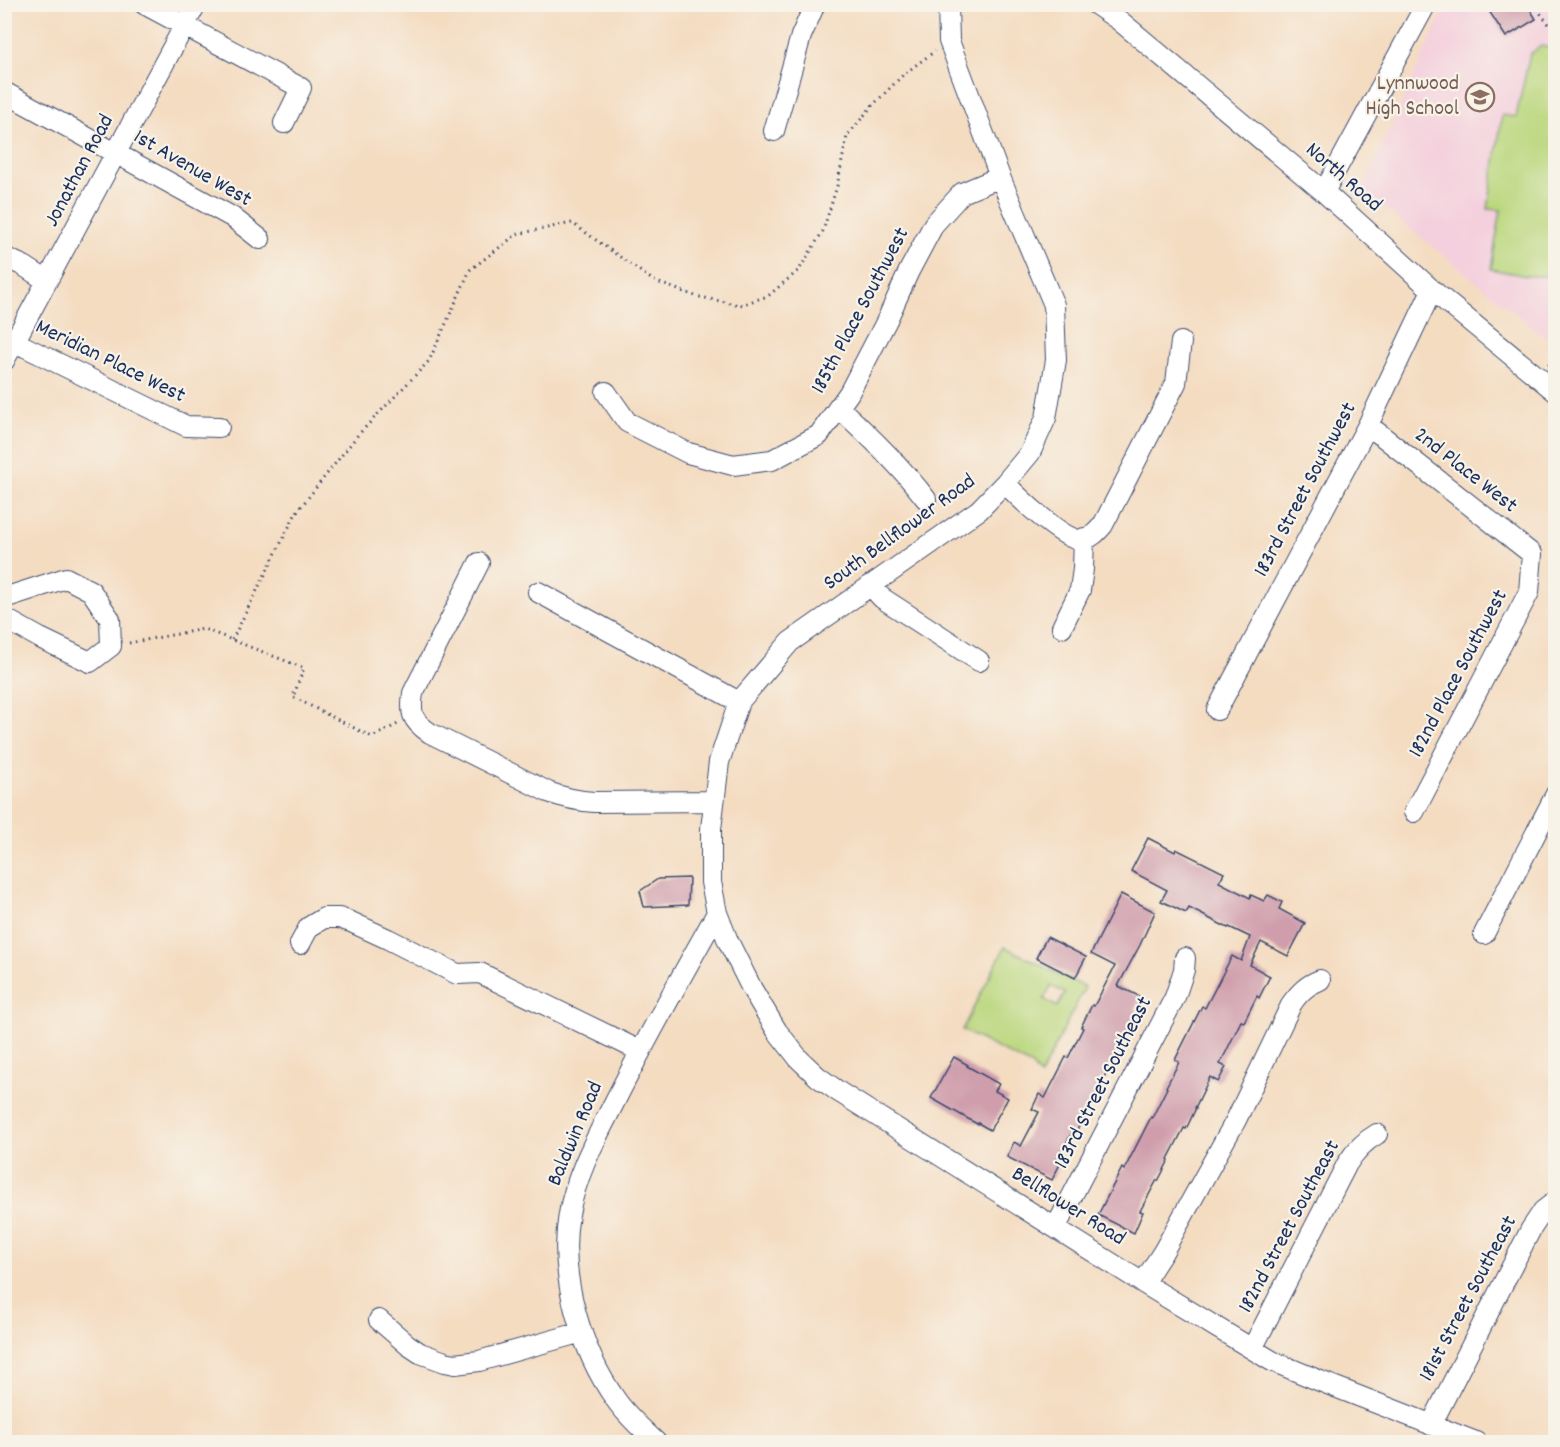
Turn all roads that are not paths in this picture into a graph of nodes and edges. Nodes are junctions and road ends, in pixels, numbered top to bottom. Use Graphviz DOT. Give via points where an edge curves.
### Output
graph roads {
  1 [pos="144,4"];
  2 [pos="196,4"];
  3 [pos="815,4"];
  4 [pos="948,4"];
  5 [pos="1095,4"];
  6 [pos="1426,4"];
  7 [pos="185,26"];
  8 [pos="4,92"];
  9 [pos="284,123"];
  10 [pos="774,131"];
  11 [pos="117,154"];
  12 [pos="1000,177"];
  13 [pos="1324,192"];
  14 [pos="260,239"];
  15 [pos="4,257"];
  16 [pos="47,281"];
  17 [pos="1432,290"];
  18 [pos="15,342"];
  19 [pos="1180,342"];
  20 [pos="4,361"];
  21 [pos="1554,389"];
  22 [pos="606,392"];
  23 [pos="838,407"];
  24 [pos="1368,425"];
  25 [pos="219,427"];
  26 [pos="1005,483"];
  27 [pos="926,499"];
  28 [pos="1084,538"];
  29 [pos="1532,554"];
  30 [pos="479,563"];
  31 [pos="870,585"];
  32 [pos="538,592"];
  33 [pos="4,598"];
  34 [pos="4,618"];
  35 [pos="1062,627"];
  36 [pos="979,661"];
  37 [pos="739,702"];
  38 [pos="1217,710"];
  39 [pos="1556,795"];
  40 [pos="714,801"];
  41 [pos="1414,812"];
  42 [pos="717,913"];
  43 [pos="1484,934"];
  44 [pos="300,944"];
  45 [pos="1185,958"];
  46 [pos="1320,980"];
  47 [pos="640,1050"];
  48 [pos="1377,1134"];
  49 [pos="1556,1201"];
  50 [pos="1056,1227"];
  51 [pos="1143,1283"];
  52 [pos="379,1320"];
  53 [pos="582,1332"];
  54 [pos="1252,1349"];
  55 [pos="1431,1425"];
  56 [pos="656,1443"];
  57 [pos="1476,1443"];
  1 -- 7 [label="street"];
  2 -- 7 [label="street, Jonathan Road"];
  3 -- 10 [label="street" via="801,36"];
  4 -- 12 [label="street, South Bellflower Road" via="949,41"];
  5 -- 13 [label="street, North Road"];
  6 -- 13 [label="street"];
  7 -- 9 [label="street" via="301,88"];
  7 -- 11 [label="street, Jonathan Road"];
  8 -- 11 [label="street, 1st Avenue West"];
  11 -- 14 [label="street, 1st Avenue West" via="232,217"];
  11 -- 16 [label="street, Jonathan Road"];
  12 -- 23 [label="street, 185th Place Southwest" via="962,193 934,224 849,393"];
  12 -- 26 [label="street, South Bellflower Road" via="1054,305 1056,360 1046,417 1030,453"];
  13 -- 17 [label="street, North Road"];
  15 -- 16 [label="street"];
  16 -- 18 [label="street, Jonathan Road"];
  17 -- 21 [label="street, North Road"];
  17 -- 24 [label="street, 183rd Street Southwest"];
  18 -- 20 [label="street, Jonathan Road"];
  18 -- 25 [label="street, Meridian Place West" via="186,426"];
  19 -- 28 [label="street" via="1176,383 1103,525 1093,536"];
  22 -- 23 [label="street, 185th Place Southwest" via="627,422 688,453 733,465 772,460 809,441 819,435"];
  23 -- 27 [label="street" via="873,438"];
  24 -- 29 [label="street, 2nd Place West"];
  24 -- 38 [label="street, 183rd Street Southwest"];
  26 -- 28 [label="street" via="1064,534"];
  26 -- 31 [label="street, South Bellflower Road" via="979,510"];
  28 -- 35 [label="street" via="1080,590"];
  29 -- 41 [label="street, 182nd Place Southwest" via="1529,592"];
  30 -- 40 [label="street" via="413,693 413,717 418,725 564,798 586,802"];
  31 -- 36 [label="street" via="882,598"];
  31 -- 37 [label="street, South Bellflower Road" via="789,642"];
  32 -- 37 [label="street"];
  33 -- 34 [label="street" via="66,578 91,591 110,619 111,646 90,662"];
  37 -- 40 [label="street, South Bellflower Road" via="719,762"];
  39 -- 43 [label="street"];
  40 -- 42 [label="street, South Bellflower Road" via="711,882"];
  42 -- 47 [label="street, Baldwin Road"];
  42 -- 50 [label="street, Bellflower Road" via="752,989 777,1031 818,1077"];
  44 -- 47 [label="street" via="309,927 324,918 339,918 457,974 480,973"];
  45 -- 50 [label="street, 183rd Street Southeast" via="1175,997"];
  46 -- 51 [label="street" via="1309,984 1292,1003 1236,1120"];
  47 -- 53 [label="street, Baldwin Road" via="592,1146 569,1216 568,1272"];
  48 -- 54 [label="street, 182nd Street Southeast" via="1365,1141 1347,1164"];
  49 -- 55 [label="street, 181st Street Southeast" via="1543,1211 1532,1229"];
  50 -- 51 [label="street, Bellflower Road"];
  51 -- 54 [label="street, Bellflower Road"];
  52 -- 53 [label="street" via="420,1353 455,1364"];
  53 -- 56 [label="street, Baldwin Road" via="593,1362 616,1401"];
  54 -- 55 [label="street, Bellflower Road" via="1293,1370"];
  55 -- 57 [label="street, Bellflower Road"];
}
